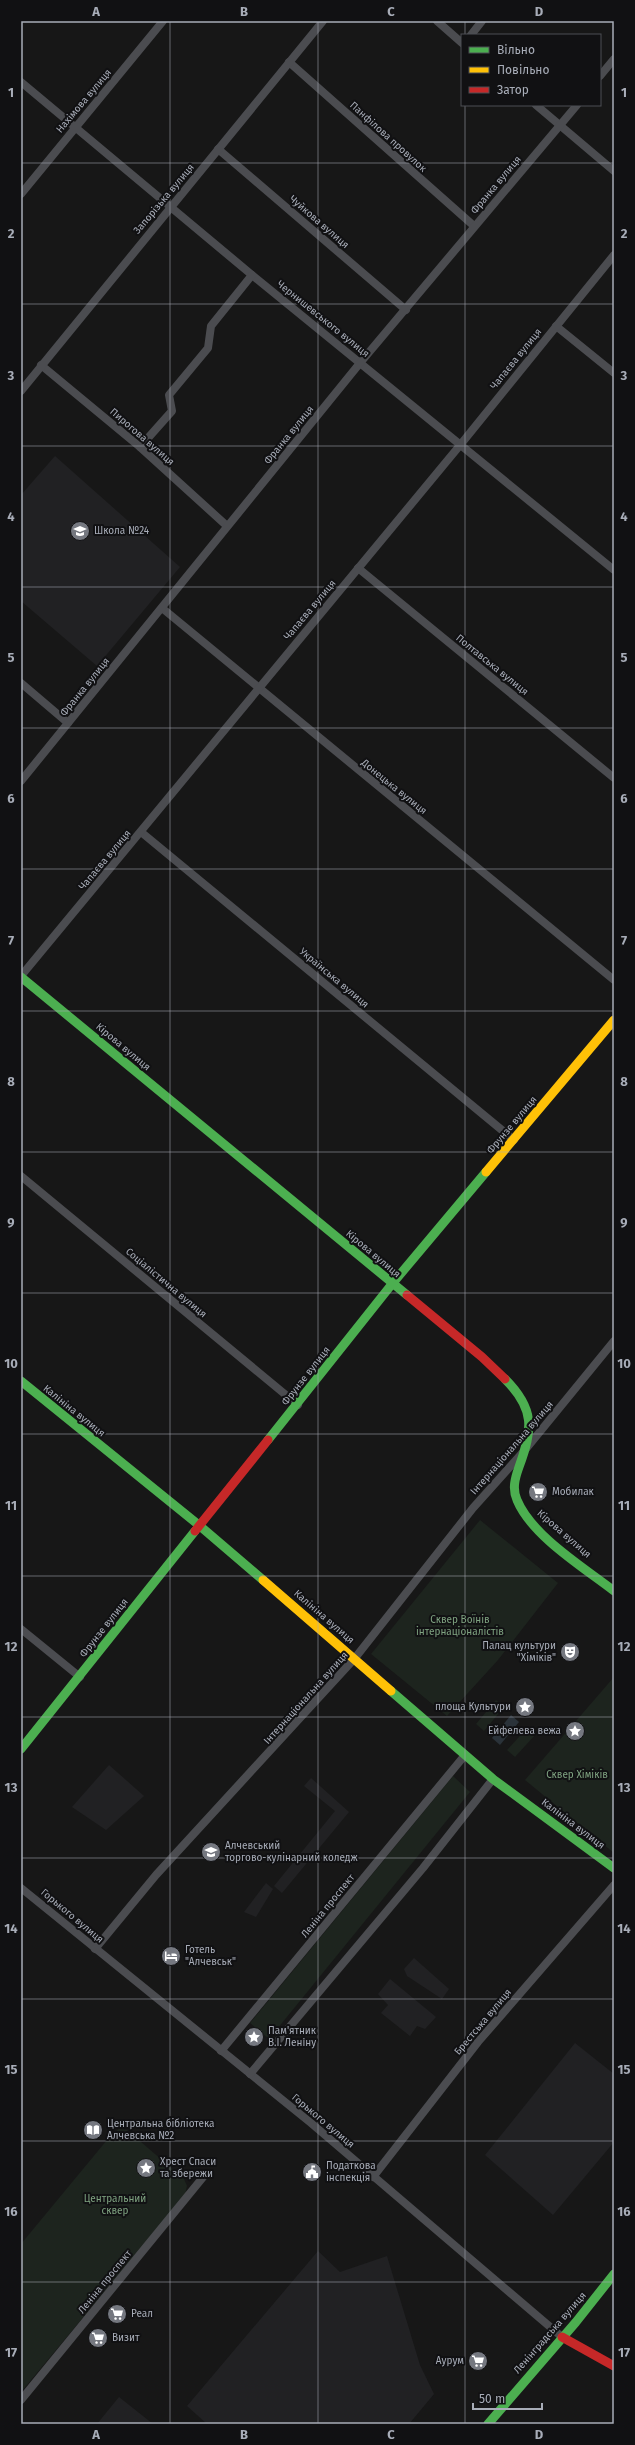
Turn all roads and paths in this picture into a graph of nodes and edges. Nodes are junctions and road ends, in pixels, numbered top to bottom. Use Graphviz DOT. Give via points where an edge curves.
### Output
graph roads {
  1 [pos="163,21"];
  2 [pos="323,21"];
  3 [pos="437,21"];
  4 [pos="482,21"];
  5 [pos="471,34"];
  6 [pos="461,41"];
  7 [pos="614,59"];
  8 [pos="289,62"];
  9 [pos="601,75"];
  10 [pos="21,82"];
  11 [pos="537,106"];
  12 [pos="576,106"];
  13 [pos="560,125"];
  14 [pos="76,126"];
  15 [pos="218,149"];
  16 [pos="614,171"];
  17 [pos="21,194"];
  18 [pos="171,205"];
  19 [pos="474,226"];
  20 [pos="614,255"];
  21 [pos="252,275"];
  22 [pos="406,310"];
  23 [pos="556,326"];
  24 [pos="360,363"];
  25 [pos="41,365"];
  26 [pos="614,373"];
  27 [pos="21,391"];
  28 [pos="461,444"];
  29 [pos="140,447"];
  30 [pos="228,526"];
  31 [pos="358,568"];
  32 [pos="614,570"];
  33 [pos="162,608"];
  34 [pos="21,683"];
  35 [pos="258,689"];
  36 [pos="68,723"];
  37 [pos="614,778"];
  38 [pos="21,781"];
  39 [pos="141,832"];
  40 [pos="21,976"];
  41 [pos="614,980"];
  42 [pos="614,1020"];
  43 [pos="514,1140"];
  44 [pos="21,1176"];
  45 [pos="392,1284"];
  46 [pos="614,1342"];
  47 [pos="21,1381"];
  48 [pos="298,1405"];
  49 [pos="525,1450"];
  50 [pos="200,1526"];
  51 [pos="614,1591"];
  52 [pos="21,1629"];
  53 [pos="355,1658"];
  54 [pos="80,1677"];
  55 [pos="21,1749"];
  56 [pos="465,1755"];
  57 [pos="493,1778"];
  58 [pos="614,1868"];
  59 [pos="614,1885"];
  60 [pos="21,1888"];
  61 [pos="95,1949"];
  62 [pos="221,2051"];
  63 [pos="250,2074"];
  64 [pos="204,2176"];
  65 [pos="373,2177"];
  66 [pos="614,2274"];
  67 [pos="562,2337"];
  68 [pos="614,2366"];
  69 [pos="21,2400"];
  70 [pos="488,2424"];
  1 -- 14 [label="street, Нахімова вулиця"];
  2 -- 8 [label="street, Запорізька вулиця"];
  3 -- 6 [label="street"];
  4 -- 5 [label="street"];
  7 -- 9 [label="street"];
  8 -- 15 [label="street, Запорізька вулиця"];
  8 -- 19 [label="street, Панфілова провулок"];
  10 -- 14 [label="street, Чернишевського вулиця"];
  11 -- 13 [label="street"];
  12 -- 13 [label="street, Франка вулиця"];
  13 -- 16 [label="street"];
  13 -- 19 [label="street, Франка вулиця"];
  14 -- 17 [label="street, Нахімова вулиця"];
  14 -- 18 [label="street, Чернишевського вулиця"];
  15 -- 18 [label="street, Запорізька вулиця"];
  15 -- 22 [label="street, Чуйкова вулиця"];
  18 -- 21 [label="street, Чернишевського вулиця"];
  18 -- 25 [label="street, Запорізька вулиця"];
  19 -- 22 [label="street, Франка вулиця"];
  20 -- 23 [label="street, Чапаєва вулиця"];
  21 -- 24 [label="street, Чернишевського вулиця"];
  21 -- 29 [label="street" via="211,326 208,348 169,395 172,411"];
  22 -- 24 [label="street, Франка вулиця"];
  23 -- 26 [label="street"];
  23 -- 28 [label="street, Чапаєва вулиця"];
  24 -- 28 [label="street, Чернишевського вулиця"];
  24 -- 30 [label="street, Франка вулиця"];
  25 -- 27 [label="street, Запорізька вулиця"];
  25 -- 29 [label="street, Пирогова вулиця"];
  28 -- 31 [label="street, Чапаєва вулиця"];
  28 -- 32 [label="street, Чернишевського вулиця"];
  29 -- 30 [label="street, Пирогова вулиця"];
  30 -- 33 [label="street, Франка вулиця"];
  31 -- 35 [label="street, Чапаєва вулиця"];
  31 -- 37 [label="street, Полтавська вулиця"];
  33 -- 35 [label="street, Донецька вулиця"];
  33 -- 36 [label="street, Франка вулиця"];
  34 -- 36 [label="street"];
  35 -- 39 [label="street, Чапаєва вулиця"];
  35 -- 41 [label="street, Донецька вулиця"];
  36 -- 38 [label="street, Франка вулиця"];
  39 -- 40 [label="street, Чапаєва вулиця"];
  39 -- 43 [label="street, Українська вулиця"];
  40 -- 45 [label="street, Кірова вулиця"];
  42 -- 43 [label="street, Фрунзе вулиця"];
  43 -- 45 [label="street, Фрунзе вулиця"];
  44 -- 48 [label="street, Соціалістична вулиця"];
  45 -- 48 [label="street, Фрунзе вулиця"];
  45 -- 49 [label="street, Кірова вулиця" via="482,1357 517,1391 528,1413 531,1430"];
  46 -- 49 [label="street, Інтернаціональна вулиця"];
  47 -- 50 [label="street, Калініна вулиця"];
  48 -- 50 [label="street, Фрунзе вулиця"];
  49 -- 51 [label="street, Кірова вулиця" via="514,1482 517,1500 542,1533"];
  49 -- 53 [label="street, Інтернаціональна вулиця" via="473,1508"];
  50 -- 53 [label="street, Калініна вулиця"];
  50 -- 54 [label="street, Фрунзе вулиця"];
  52 -- 54 [label="street"];
  53 -- 56 [label="street, Калініна вулиця"];
  53 -- 61 [label="street, Інтернаціональна вулиця" via="156,1875"];
  54 -- 55 [label="street, Фрунзе вулиця"];
  56 -- 57 [label="street, Калініна вулиця"];
  56 -- 62 [label="street, Леніна проспект"];
  57 -- 58 [label="street, Калініна вулиця"];
  57 -- 63 [label="street" via="423,1868"];
  59 -- 65 [label="street, Брестська вулиця" via="478,2042"];
  60 -- 61 [label="street, Горького вулиця"];
  61 -- 62 [label="street, Горького вулиця"];
  62 -- 63 [label="street, Горького вулиця"];
  63 -- 65 [label="street, Горького вулиця"];
  64 -- 69 [label="street, Леніна проспект"];
  65 -- 67 [label="street, Горького вулиця"];
  66 -- 67 [label="street, Ленінградська вулиця"];
  67 -- 68 [label="street, Горького вулиця"];
  67 -- 70 [label="street, Ленінградська вулиця"];
}
